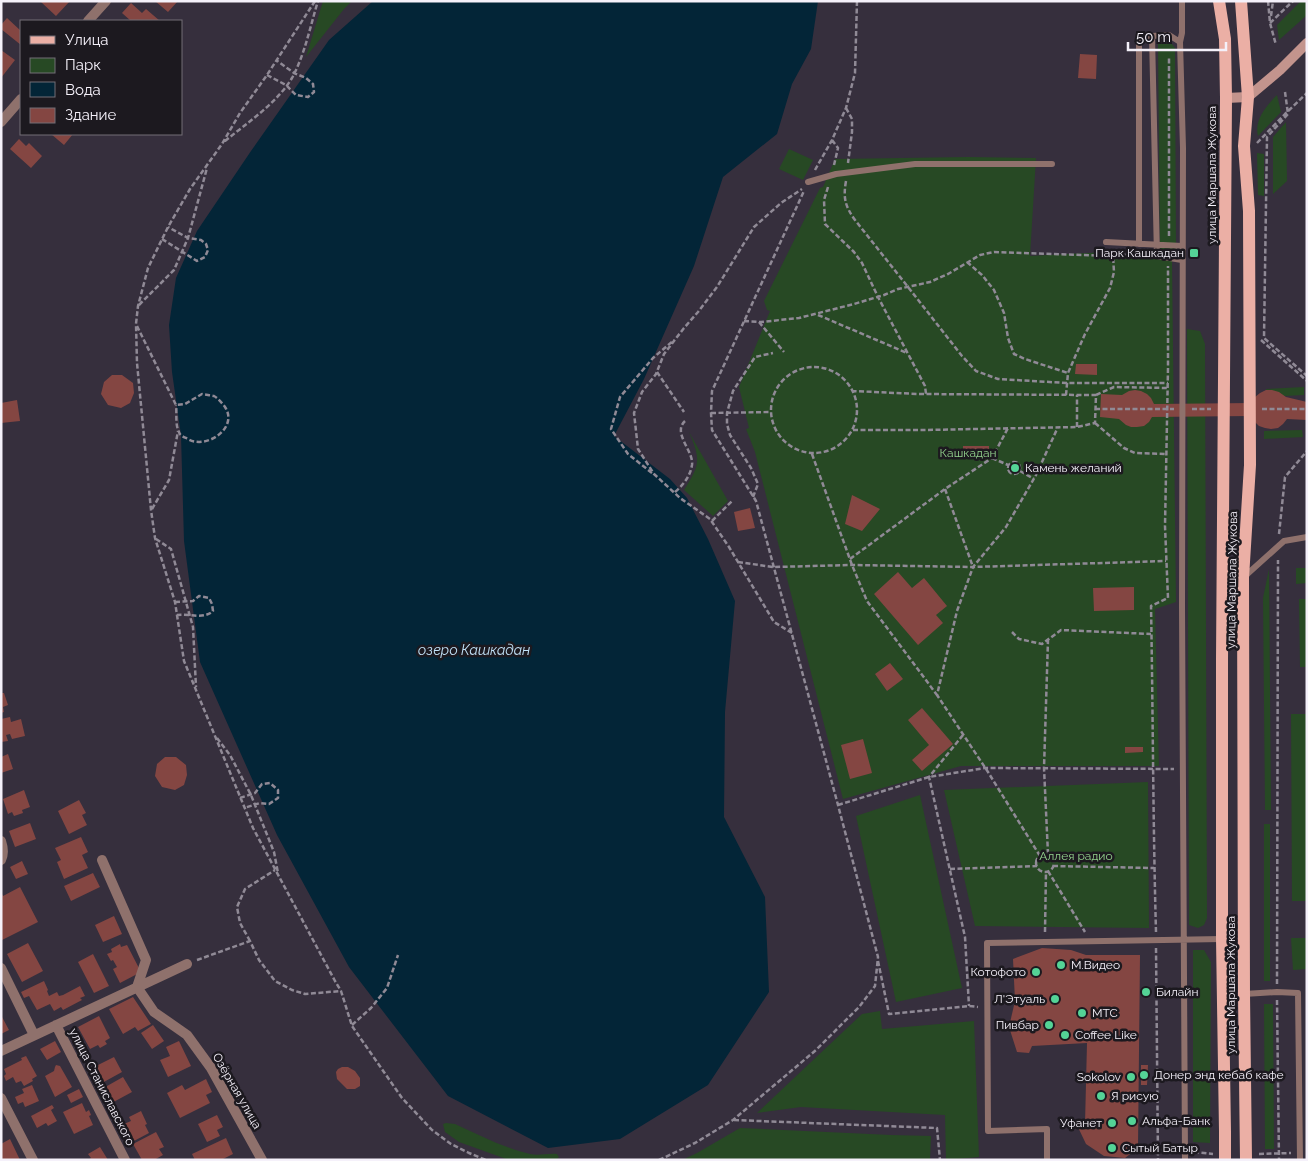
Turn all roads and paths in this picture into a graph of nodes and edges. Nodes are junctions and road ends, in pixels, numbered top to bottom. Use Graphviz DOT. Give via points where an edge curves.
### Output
graph roads {
  1 [pos="106,1"];
  2 [pos="317,1"];
  3 [pos="857,1"];
  4 [pos="1182,1"];
  5 [pos="1219,1"];
  6 [pos="1241,1"];
  7 [pos="1268,1"];
  8 [pos="1273,1"];
  9 [pos="1293,1"];
  10 [pos="89,20"];
  11 [pos="1270,23"];
  12 [pos="1169,35"];
  13 [pos="1152,36"];
  14 [pos="1180,42"];
  15 [pos="1307,43"];
  16 [pos="1276,45"];
  17 [pos="276,60"];
  18 [pos="294,73"];
  19 [pos="267,75"];
  20 [pos="286,85"];
  21 [pos="1285,92"];
  22 [pos="1307,93"];
  23 [pos="1248,97"];
  24 [pos="1226,98"];
  25 [pos="20,100"];
  26 [pos="846,108"];
  27 [pos="1288,111"];
  28 [pos="1,122"];
  29 [pos="832,140"];
  30 [pos="222,144"];
  31 [pos="1254,146"];
  32 [pos="1052,164"];
  33 [pos="208,165"];
  34 [pos="847,173"];
  35 [pos="831,176"];
  36 [pos="807,185"];
  37 [pos="168,227"];
  38 [pos="188,238"];
  39 [pos="162,239"];
  40 [pos="1106,242"];
  41 [pos="1139,244"];
  42 [pos="1157,245"];
  43 [pos="1169,246"];
  44 [pos="1182,246"];
  45 [pos="181,250"];
  46 [pos="1138,254"];
  47 [pos="1113,256"];
  48 [pos="1168,258"];
  49 [pos="1182,260"];
  50 [pos="967,262"];
  51 [pos="908,287"];
  52 [pos="878,297"];
  53 [pos="138,306"];
  54 [pos="816,314"];
  55 [pos="744,321"];
  56 [pos="758,322"];
  57 [pos="136,324"];
  58 [pos="1260,329"];
  59 [pos="678,335"];
  60 [pos="784,352"];
  61 [pos="773,353"];
  62 [pos="907,353"];
  63 [pos="656,372"];
  64 [pos="1068,373"];
  65 [pos="1307,376"];
  66 [pos="1307,381"];
  67 [pos="1067,383"];
  68 [pos="1168,383"];
  69 [pos="1168,388"];
  70 [pos="853,391"];
  71 [pos="926,394"];
  72 [pos="1066,394"];
  73 [pos="1077,395"];
  74 [pos="1096,395"];
  75 [pos="176,405"];
  76 [pos="1095,409"];
  77 [pos="1122,409"];
  78 [pos="684,412"];
  79 [pos="771,412"];
  80 [pos="711,413"];
  81 [pos="727,413"];
  82 [pos="685,421"];
  83 [pos="1095,423"];
  84 [pos="1058,427"];
  85 [pos="1077,427"];
  86 [pos="1008,428"];
  87 [pos="853,430"];
  88 [pos="178,431"];
  89 [pos="1307,451"];
  90 [pos="812,454"];
  91 [pos="1167,454"];
  92 [pos="992,458"];
  93 [pos="1008,465"];
  94 [pos="1020,470"];
  95 [pos="654,474"];
  96 [pos="1034,480"];
  97 [pos="945,489"];
  98 [pos="674,493"];
  99 [pos="752,497"];
  100 [pos="732,501"];
  101 [pos="151,510"];
  102 [pos="711,522"];
  103 [pos="1307,537"];
  104 [pos="155,538"];
  105 [pos="1278,546"];
  106 [pos="850,559"];
  107 [pos="1166,561"];
  108 [pos="738,562"];
  109 [pos="852,565"];
  110 [pos="773,567"];
  111 [pos="973,567"];
  112 [pos="1243,578"];
  113 [pos="175,602"];
  114 [pos="186,602"];
  115 [pos="190,614"];
  116 [pos="177,615"];
  117 [pos="1012,632"];
  118 [pos="792,633"];
  119 [pos="1151,634"];
  120 [pos="1048,640"];
  121 [pos="196,691"];
  122 [pos="938,696"];
  123 [pos="964,734"];
  124 [pos="214,735"];
  125 [pos="985,768"];
  126 [pos="1044,768"];
  127 [pos="1154,769"];
  128 [pos="1183,769"];
  129 [pos="929,777"];
  130 [pos="251,795"];
  131 [pos="240,798"];
  132 [pos="255,804"];
  133 [pos="838,805"];
  134 [pos="244,808"];
  135 [pos="1,841"];
  136 [pos="1048,854"];
  137 [pos="1040,856"];
  138 [pos="1,860"];
  139 [pos="102,860"];
  140 [pos="1037,866"];
  141 [pos="1053,866"];
  142 [pos="1154,868"];
  143 [pos="950,869"];
  144 [pos="275,870"];
  145 [pos="1047,871"];
  146 [pos="279,877"];
  147 [pos="1184,939"];
  148 [pos="1222,939"];
  149 [pos="1156,940"];
  150 [pos="250,941"];
  151 [pos="1090,941"];
  152 [pos="1045,942"];
  153 [pos="398,955"];
  154 [pos="878,957"];
  155 [pos="187,964"];
  156 [pos="1,968"];
  157 [pos="137,987"];
  158 [pos="341,990"];
  159 [pos="1277,992"];
  160 [pos="1244,994"];
  161 [pos="56,1025"];
  162 [pos="352,1026"];
  163 [pos="34,1035"];
  164 [pos="1,1051"];
  165 [pos="1,1098"];
  166 [pos="733,1120"];
  167 [pos="33,1160"];
  168 [pos="125,1160"];
  169 [pos="262,1160"];
  170 [pos="486,1160"];
  171 [pos="660,1160"];
  172 [pos="940,1160"];
  173 [pos="1047,1160"];
  174 [pos="1158,1160"];
  175 [pos="1185,1160"];
  176 [pos="1225,1160"];
  177 [pos="1246,1160"];
  178 [pos="1279,1160"];
  179 [pos="1300,1160"];
  1 -- 10 [label="street"];
  2 -- 17 [label="path"];
  2 -- 18 [label="path"];
  3 -- 26 [label="path" via="855,73"];
  4 -- 14 [label="lane"];
  5 -- 24 [label="main road, улица Маршала Жукова" via="1225,39"];
  6 -- 23 [label="main road, улица Маршала Жукова"];
  7 -- 11 [label="path"];
  8 -- 11 [label="path"];
  9 -- 11 [label="path"];
  11 -- 16 [label="path"];
  12 -- 13 [label="lane"];
  12 -- 14 [label="lane"];
  12 -- 43 [label="path"];
  13 -- 41 [label="lane" via="1139,42"];
  13 -- 42 [label="lane"];
  14 -- 44 [label="lane"];
  15 -- 23 [label="street"];
  17 -- 18 [label="path"];
  17 -- 19 [label="path"];
  18 -- 20 [label="path"];
  18 -- 20 [label="path" via="313,84 314,92 308,97 296,95"];
  19 -- 20 [label="path"];
  19 -- 30 [label="path"];
  20 -- 30 [label="path" via="274,100"];
  21 -- 27 [label="path"];
  22 -- 27 [label="path"];
  23 -- 24 [label="street"];
  23 -- 112 [label="main road, улица Маршала Жукова" via="1244,146 1249,211 1250,465"];
  24 -- 148 [label="main road, улица Маршала Жукова"];
  25 -- 28 [label="street"];
  26 -- 29 [label="path"];
  26 -- 34 [label="path" via="852,119"];
  27 -- 31 [label="path"];
  27 -- 65 [label="path" via="1267,136 1264,338"];
  29 -- 35 [label="path" via="838,148"];
  29 -- 36 [label="path"];
  30 -- 33 [label="path"];
  32 -- 34 [label="lane" via="915,164"];
  33 -- 37 [label="path"];
  33 -- 38 [label="path"];
  34 -- 35 [label="lane"];
  34 -- 51 [label="path" via="844,191 847,209"];
  35 -- 36 [label="lane"];
  35 -- 52 [label="path" via="824,200 825,224 862,263"];
  36 -- 55 [label="path"];
  36 -- 59 [label="path" via="754,227 717,286"];
  37 -- 38 [label="path"];
  37 -- 39 [label="path"];
  38 -- 45 [label="path"];
  38 -- 45 [label="path" via="206,244 205,257 197,261"];
  39 -- 45 [label="path"];
  39 -- 53 [label="path" via="148,268"];
  40 -- 41 [label="lane"];
  41 -- 42 [label="lane"];
  42 -- 43 [label="lane"];
  42 -- 48 [label="lane" via="1157,256"];
  43 -- 44 [label="lane"];
  44 -- 49 [label="lane"];
  45 -- 53 [label="path" via="174,270"];
  46 -- 47 [label="path"];
  47 -- 50 [label="path" via="994,252"];
  47 -- 64 [label="path" via="1110,288"];
  48 -- 49 [label="lane"];
  48 -- 68 [label="path"];
  49 -- 128 [label="lane"];
  50 -- 51 [label="path" via="930,282"];
  50 -- 64 [label="path" via="994,290 1004,313 1014,354"];
  51 -- 52 [label="path"];
  51 -- 67 [label="path" via="976,371 998,379"];
  52 -- 54 [label="path"];
  52 -- 62 [label="path"];
  53 -- 57 [label="path"];
  54 -- 56 [label="path"];
  54 -- 62 [label="path"];
  55 -- 56 [label="path"];
  55 -- 80 [label="path" via="712,391"];
  56 -- 60 [label="path"];
  57 -- 75 [label="path"];
  57 -- 101 [label="path" via="136,363"];
  58 -- 66 [label="path" via="1260,339"];
  59 -- 63 [label="path"];
  59 -- 95 [label="path" via="653,358 620,397 611,429 628,454"];
  61 -- 81 [label="path" via="755,357 733,391"];
  62 -- 71 [label="path"];
  63 -- 78 [label="path"];
  63 -- 95 [label="path" via="642,392 634,413 638,450"];
  64 -- 67 [label="path"];
  67 -- 68 [label="path"];
  67 -- 72 [label="path"];
  68 -- 69 [label="path"];
  69 -- 74 [label="path" via="1114,387"];
  69 -- 91 [label="path"];
  70 -- 71 [label="path"];
  70 -- 79 [label="path" via="836,372 804,368 786,377 777,387"];
  70 -- 87 [label="path" via="857,417"];
  71 -- 72 [label="path"];
  72 -- 73 [label="path"];
  73 -- 74 [label="path"];
  73 -- 85 [label="path"];
  74 -- 76 [label="path"];
  75 -- 88 [label="path"];
  75 -- 88 [label="path" via="185,404 202,394 214,396 227,410 228,420 225,429 215,438 205,441 192,442"];
  76 -- 77 [label="path"];
  76 -- 83 [label="path"];
  79 -- 81 [label="path"];
  79 -- 90 [label="path" via="779,437 789,446"];
  80 -- 81 [label="path"];
  80 -- 99 [label="path" via="712,430"];
  81 -- 99 [label="path" via="730,435 758,484"];
  82 -- 98 [label="path" via="680,433 690,451 692,464 688,477"];
  83 -- 85 [label="path"];
  83 -- 91 [label="path" via="1124,448 1135,453"];
  84 -- 85 [label="path"];
  84 -- 86 [label="path"];
  84 -- 96 [label="path"];
  86 -- 87 [label="path"];
  86 -- 92 [label="path"];
  87 -- 90 [label="path" via="836,448"];
  88 -- 101 [label="path" via="169,480"];
  89 -- 105 [label="path" via="1285,477"];
  90 -- 106 [label="path"];
  91 -- 107 [label="path"];
  92 -- 93 [label="path"];
  92 -- 97 [label="path"];
  93 -- 94 [label="path" via="1016,462"];
  93 -- 94 [label="path" via="1011,474"];
  94 -- 96 [label="path"];
  95 -- 98 [label="path"];
  96 -- 111 [label="path" via="1006,527"];
  97 -- 106 [label="path"];
  97 -- 111 [label="path"];
  98 -- 102 [label="path"];
  99 -- 110 [label="path"];
  100 -- 102 [label="path"];
  101 -- 104 [label="path"];
  102 -- 108 [label="path"];
  103 -- 105 [label="lane" via="1284,541"];
  104 -- 113 [label="path"];
  104 -- 114 [label="path" via="171,549"];
  105 -- 112 [label="lane"];
  105 -- 159 [label="path"];
  106 -- 109 [label="path"];
  107 -- 111 [label="path"];
  107 -- 119 [label="path" via="1168,598 1151,606"];
  108 -- 110 [label="path"];
  108 -- 118 [label="path" via="774,622"];
  109 -- 110 [label="path"];
  109 -- 111 [label="path"];
  109 -- 122 [label="path" via="867,601"];
  110 -- 118 [label="path"];
  111 -- 122 [label="path" via="957,611"];
  112 -- 160 [label="main road, улица Маршала Жукова"];
  113 -- 114 [label="path"];
  113 -- 116 [label="path"];
  114 -- 115 [label="path"];
  114 -- 115 [label="path" via="199,596 209,598 212,604 213,611 209,615"];
  115 -- 116 [label="path"];
  115 -- 121 [label="path"];
  116 -- 121 [label="path" via="184,661"];
  117 -- 120 [label="path" via="1019,639 1042,644"];
  118 -- 133 [label="path"];
  119 -- 120 [label="path" via="1061,630"];
  119 -- 127 [label="path"];
  120 -- 126 [label="path"];
  121 -- 124 [label="path"];
  122 -- 123 [label="path"];
  123 -- 125 [label="path"];
  123 -- 129 [label="path"];
  124 -- 130 [label="path" via="230,755"];
  124 -- 131 [label="path"];
  125 -- 126 [label="path"];
  125 -- 129 [label="path"];
  125 -- 137 [label="path"];
  126 -- 127 [label="path"];
  126 -- 136 [label="path"];
  127 -- 128 [label="path"];
  127 -- 142 [label="path"];
  128 -- 147 [label="lane"];
  129 -- 133 [label="path"];
  129 -- 143 [label="path"];
  130 -- 131 [label="path"];
  130 -- 132 [label="path"];
  130 -- 132 [label="path" via="262,784 270,783 278,790 278,798 269,804"];
  131 -- 134 [label="path"];
  132 -- 134 [label="path"];
  132 -- 146 [label="path" via="274,852"];
  133 -- 154 [label="path"];
  134 -- 144 [label="path"];
  135 -- 138 [label="street"];
  136 -- 137 [label="path"];
  136 -- 141 [label="path"];
  137 -- 140 [label="path"];
  139 -- 157 [label="street" via="146,960"];
  140 -- 143 [label="path"];
  140 -- 145 [label="path"];
  141 -- 142 [label="path"];
  141 -- 145 [label="path"];
  142 -- 149 [label="path"];
  143 -- 154 [label="path" via="965,937 968,1006 888,1014"];
  144 -- 146 [label="path"];
  144 -- 150 [label="path" via="245,889 237,907 240,923"];
  145 -- 151 [label="path"];
  145 -- 152 [label="path"];
  146 -- 158 [label="path"];
  147 -- 148 [label="lane"];
  147 -- 149 [label="lane"];
  147 -- 175 [label="lane"];
  148 -- 176 [label="main road, улица Маршала Жукова"];
  149 -- 151 [label="lane"];
  149 -- 174 [label="path"];
  150 -- 155 [label="path"];
  150 -- 158 [label="path" via="259,960 275,980 292,990 306,994"];
  151 -- 152 [label="lane"];
  152 -- 173 [label="lane" via="987,943 988,1131 1046,1129"];
  153 -- 162 [label="path" via="387,988"];
  154 -- 166 [label="path" via="875,986 859,1008 816,1050"];
  155 -- 157 [label="street"];
  156 -- 163 [label="street"];
  157 -- 161 [label="street"];
  157 -- 169 [label="street, Озёрная улица" via="154,1012 187,1035 211,1068"];
  158 -- 162 [label="path"];
  159 -- 160 [label="lane"];
  159 -- 178 [label="path"];
  159 -- 179 [label="lane" via="1298,993"];
  160 -- 177 [label="main road, улица Маршала Жукова"];
  161 -- 163 [label="street"];
  161 -- 168 [label="street, улица Станиславского"];
  162 -- 170 [label="path" via="402,1098 432,1130 451,1144"];
  163 -- 164 [label="street"];
  165 -- 167 [label="street"];
  166 -- 171 [label="path" via="695,1144"];
  166 -- 172 [label="path" via="938,1128"];
}
